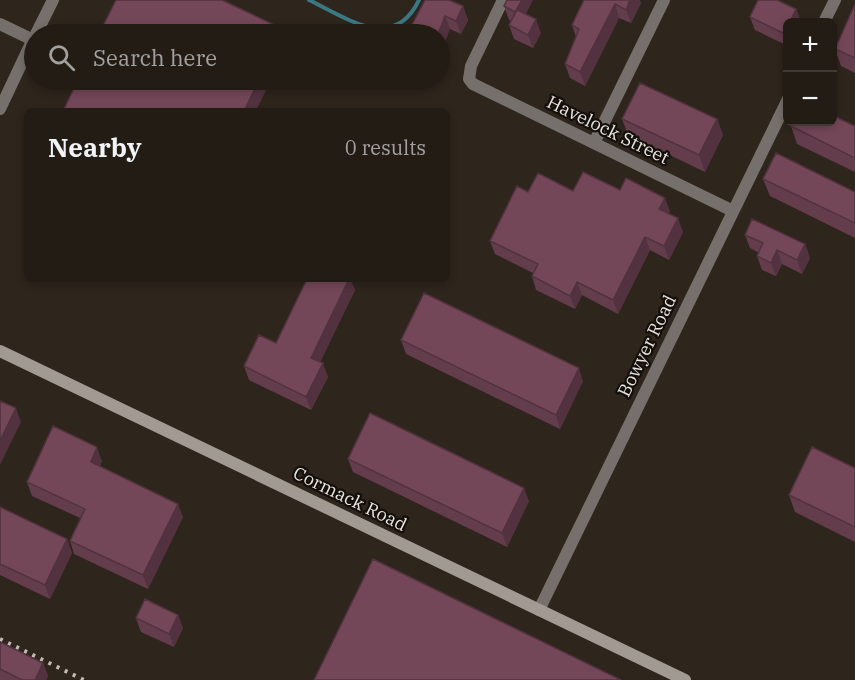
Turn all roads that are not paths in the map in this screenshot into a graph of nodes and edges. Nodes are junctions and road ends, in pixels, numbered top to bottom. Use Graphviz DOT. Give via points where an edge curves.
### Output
graph roads {
  1 [pos="53,0"];
  2 [pos="503,0"];
  3 [pos="664,0"];
  4 [pos="835,0"];
  5 [pos="826,18"];
  6 [pos="0,24"];
  7 [pos="41,24"];
  8 [pos="24,33"];
  9 [pos="24,58"];
  10 [pos="0,109"];
  11 [pos="783,109"];
  12 [pos="594,144"];
  13 [pos="733,211"];
  14 [pos="0,351"];
  15 [pos="539,610"];
  16 [pos="685,680"];
  1 -- 7 [label="street"];
  2 -- 12 [label="street, Havelock Street" via="471,66 469,79 477,87"];
  3 -- 12 [label="street"];
  4 -- 5 [label="street"];
  6 -- 8 [label="street"];
  9 -- 10 [label="street"];
  11 -- 13 [label="street, Bowyer Road"];
  12 -- 13 [label="street, Havelock Street"];
  13 -- 15 [label="street, Bowyer Road"];
  14 -- 15 [label="street, Cormack Road"];
  15 -- 16 [label="street, Cormack Road"];
}
